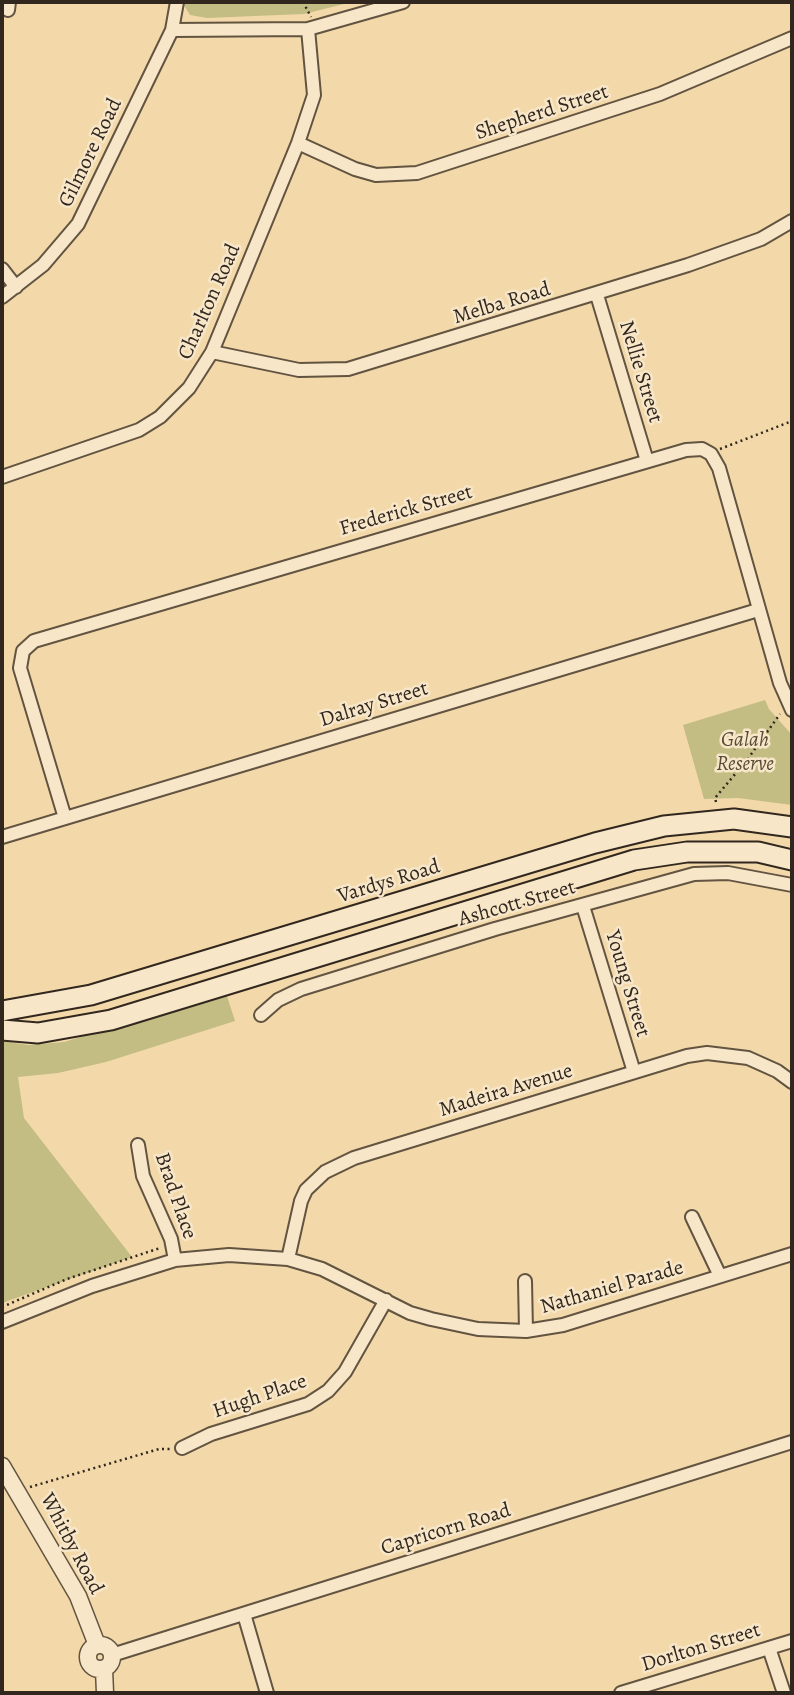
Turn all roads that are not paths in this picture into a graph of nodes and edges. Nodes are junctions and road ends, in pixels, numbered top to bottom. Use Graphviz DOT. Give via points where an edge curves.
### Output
graph roads {
  1 [pos="177,2"];
  2 [pos="403,2"];
  3 [pos="311,28"];
  4 [pos="172,30"];
  5 [pos="792,38"];
  6 [pos="298,143"];
  7 [pos="792,221"];
  8 [pos="2,269"];
  9 [pos="16,287"];
  10 [pos="597,295"];
  11 [pos="2,297"];
  12 [pos="212,352"];
  13 [pos="647,461"];
  14 [pos="2,477"];
  15 [pos="758,610"];
  16 [pos="790,707"];
  17 [pos="65,818"];
  18 [pos="792,827"];
  19 [pos="2,837"];
  20 [pos="792,860"];
  21 [pos="792,885"];
  22 [pos="583,906"];
  23 [pos="2,1012"];
  24 [pos="261,1015"];
  25 [pos="2,1030"];
  26 [pos="634,1072"];
  27 [pos="792,1082"];
  28 [pos="138,1145"];
  29 [pos="692,1217"];
  30 [pos="792,1254"];
  31 [pos="288,1259"];
  32 [pos="175,1261"];
  33 [pos="720,1276"];
  34 [pos="525,1281"];
  35 [pos="386,1300"];
  36 [pos="2,1322"];
  37 [pos="526,1331"];
  38 [pos="792,1442"];
  39 [pos="182,1448"];
  40 [pos="2,1466"];
  41 [pos="244,1614"];
  42 [pos="792,1641"];
  43 [pos="769,1648"];
  44 [pos="108,1662"];
  45 [pos="106,1693"];
  46 [pos="267,1693"];
  47 [pos="621,1693"];
  48 [pos="784,1693"];
  1 -- 4 [label="street, Gilmore Road"];
  2 -- 3 [label="street"];
  3 -- 4 [label="street"];
  3 -- 6 [label="street, Charlton Road" via="314,95"];
  4 -- 9 [label="street, Gilmore Road" via="78,224 62,246"];
  5 -- 6 [label="street, Shepherd Street" via="660,94 417,173 376,175"];
  6 -- 12 [label="street, Charlton Road"];
  7 -- 10 [label="street, Melba Road" via="761,239"];
  8 -- 9 [label="street"];
  9 -- 11 [label="street, Gilmore Road"];
  10 -- 12 [label="street, Melba Road" via="348,369 299,370"];
  10 -- 13 [label="street, Nellie Street"];
  12 -- 14 [label="street, Charlton Road" via="175,403 139,430"];
  13 -- 15 [label="street, Frederick Street" via="686,450 702,449 711,454 719,468"];
  13 -- 17 [label="street, Frederick Street" via="34,642 23,651 20,668"];
  15 -- 16 [label="street"];
  15 -- 17 [label="street, Dalray Street"];
  17 -- 19 [label="street, Dalray Street"];
  18 -- 23 [label="main road, Vardys Road" via="726,819 652,829 91,995"];
  20 -- 25 [label="main road" via="758,852 687,852 634,860 111,1020 38,1033"];
  21 -- 22 [label="street, Ashcott Street" via="728,873 694,874"];
  22 -- 24 [label="street, Ashcott Street" via="301,989"];
  22 -- 26 [label="street, Young Street"];
  26 -- 27 [label="street, Madeira Avenue" via="687,1056 729,1054 763,1064"];
  26 -- 31 [label="street, Madeira Avenue" via="339,1164 306,1190"];
  28 -- 32 [label="street, Brad Place" via="143,1176 171,1240"];
  29 -- 33 [label="street"];
  30 -- 33 [label="street, Nathaniel Parade"];
  31 -- 32 [label="street, Nathaniel Parade" via="229,1255"];
  31 -- 35 [label="street, Nathaniel Parade" via="322,1269"];
  32 -- 36 [label="street, Nathaniel Parade" via="92,1286"];
  33 -- 37 [label="street, Nathaniel Parade" via="563,1325"];
  34 -- 37 [label="street"];
  35 -- 37 [label="street, Nathaniel Parade" via="410,1313 455,1324"];
  35 -- 39 [label="street, Hugh Place" via="345,1372 317,1399"];
  38 -- 41 [label="street, Capricorn Road"];
  40 -- 44 [label="street, Whitby Road" via="78,1596 97,1645 88,1658 95,1668"];
  41 -- 44 [label="street, Capricorn Road"];
  41 -- 46 [label="street"];
  42 -- 43 [label="street, Dorlton Street"];
  43 -- 47 [label="street, Dorlton Street"];
  43 -- 48 [label="street"];
  44 -- 45 [label="street"];
}
